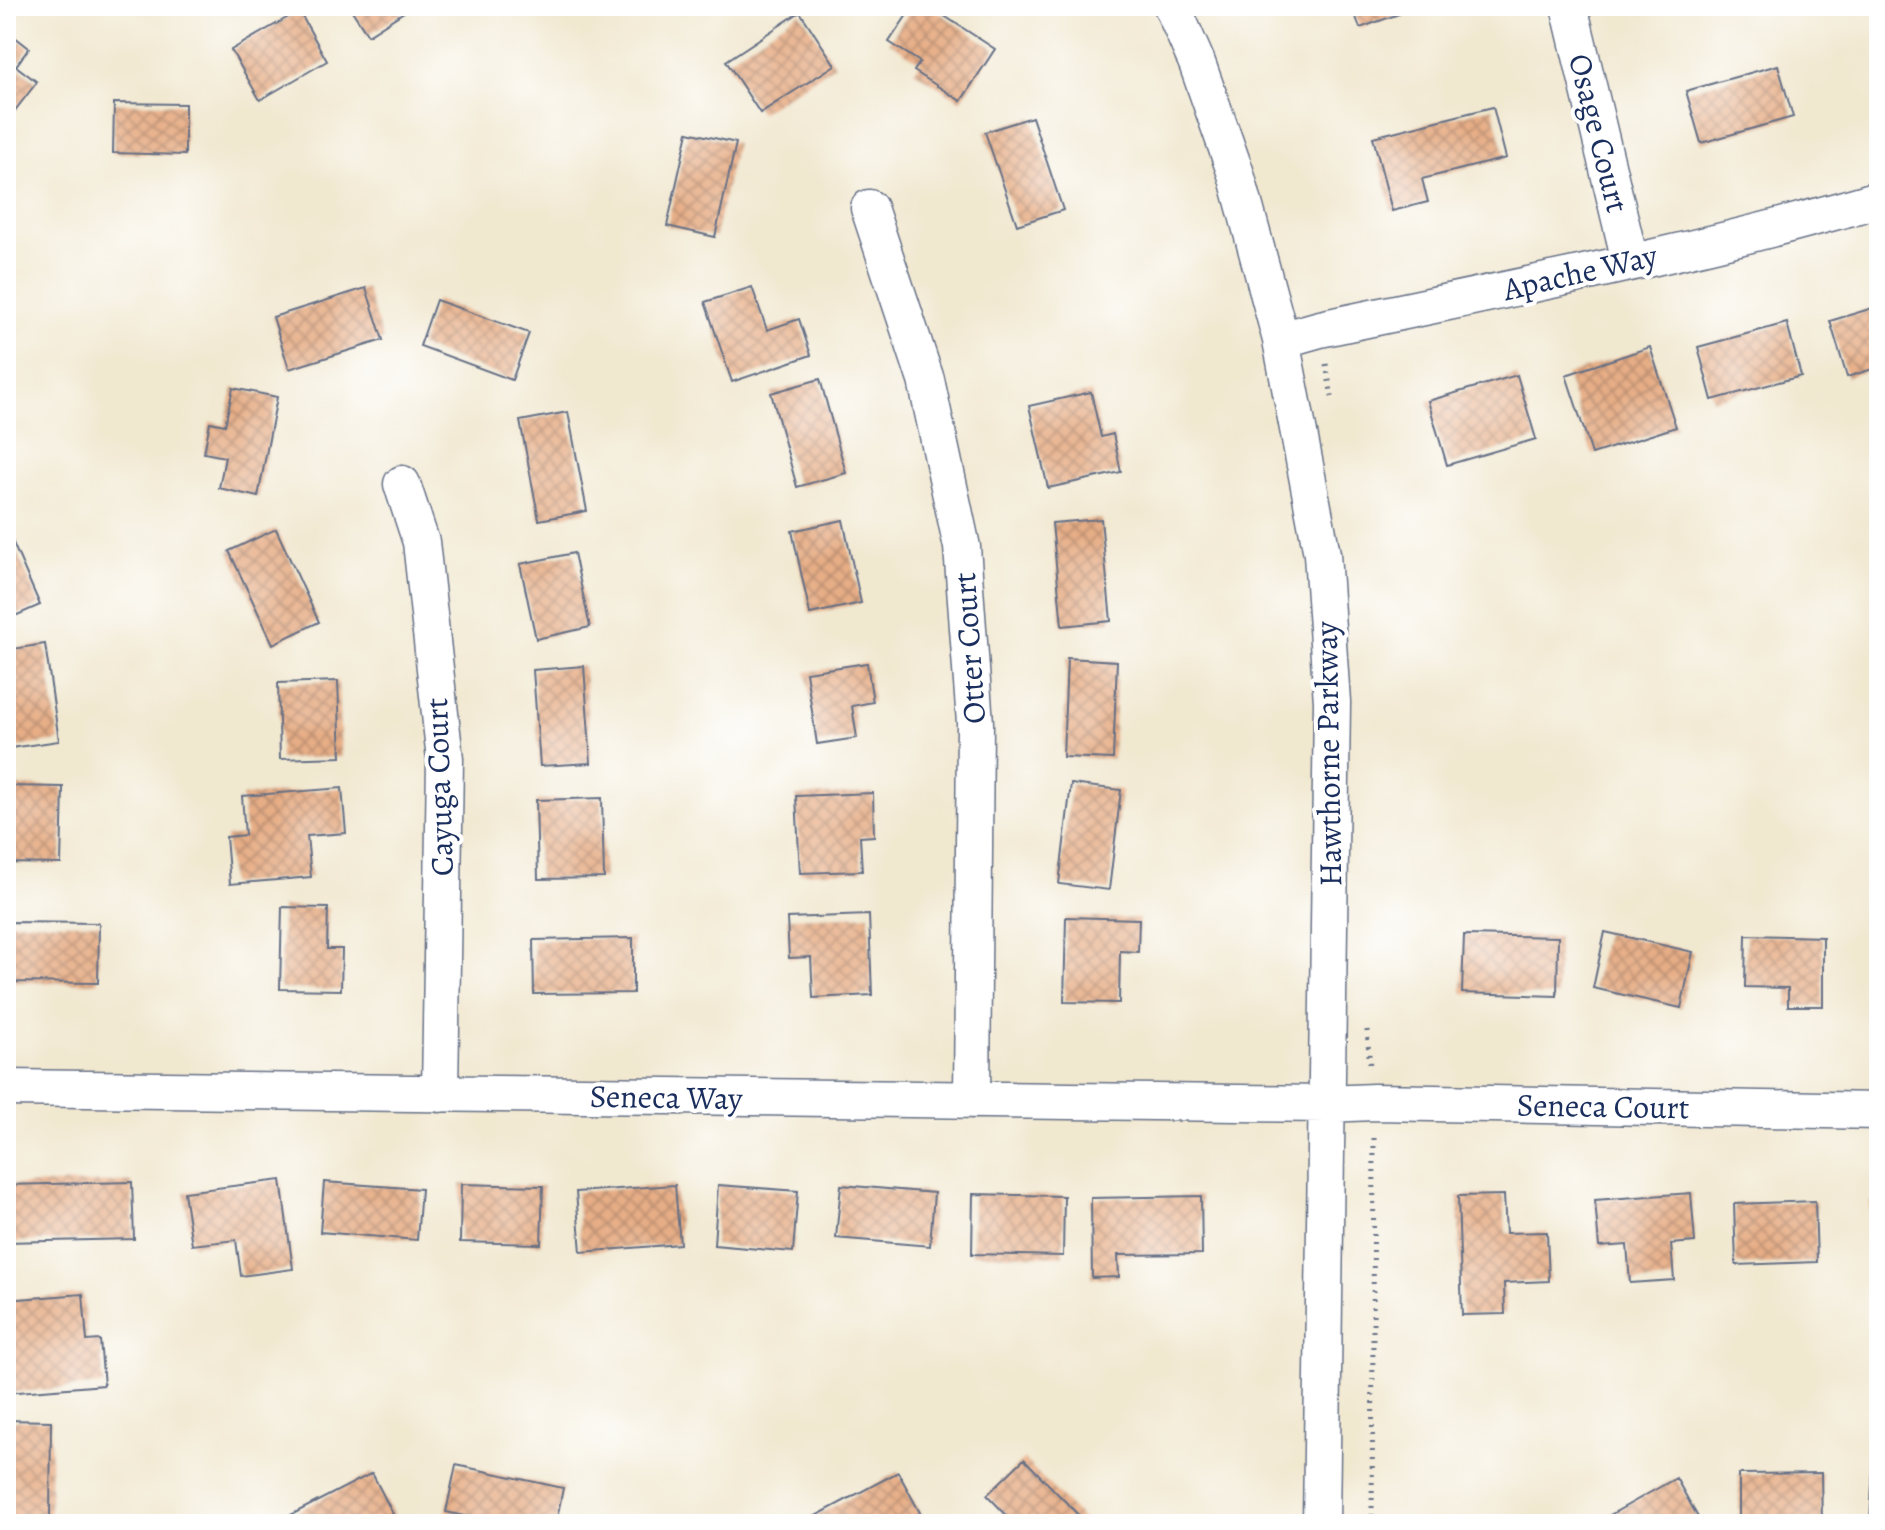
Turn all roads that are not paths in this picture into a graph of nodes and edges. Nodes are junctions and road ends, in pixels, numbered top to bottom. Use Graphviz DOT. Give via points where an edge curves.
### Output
graph roads {
  1 [pos="1172,6"];
  2 [pos="1569,6"];
  3 [pos="1879,199"];
  4 [pos="869,208"];
  5 [pos="1630,261"];
  6 [pos="1281,340"];
  7 [pos="402,484"];
  8 [pos="6,1088"];
  9 [pos="440,1094"];
  10 [pos="972,1100"];
  11 [pos="1326,1104"];
  12 [pos="1879,1111"];
  13 [pos="1321,1524"];
  1 -- 6 [label="street, Hawthorne Parkway" via="1236,174"];
  2 -- 5 [label="street, Osage Court"];
  3 -- 5 [label="street, Apache Way"];
  4 -- 10 [label="street, Otter Court" via="926,380 962,547 975,723"];
  5 -- 6 [label="street, Apache Way"];
  6 -- 11 [label="street, Hawthorne Parkway" via="1322,554 1332,702"];
  7 -- 9 [label="street, Cayuga Court" via="421,542 445,759"];
  8 -- 9 [label="street, Seneca Way"];
  9 -- 10 [label="street, Seneca Way"];
  10 -- 11 [label="street, Seneca Way"];
  11 -- 12 [label="street, Seneca Court"];
  11 -- 13 [label="street, Hawthorne Parkway"];
}
